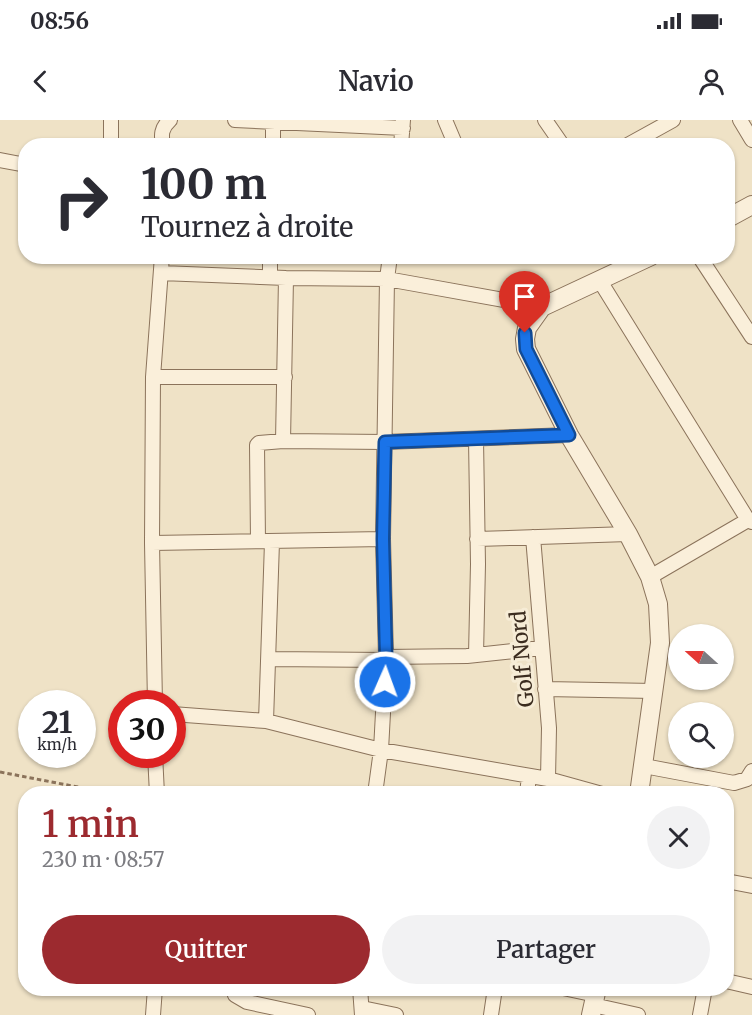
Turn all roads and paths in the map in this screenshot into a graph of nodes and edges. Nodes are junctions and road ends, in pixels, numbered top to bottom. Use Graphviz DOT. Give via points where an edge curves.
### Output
graph roads {
  1 [pos="111,120"];
  2 [pos="170,120"];
  3 [pos="235,120"];
  4 [pos="445,120"];
  5 [pos="545,120"];
  6 [pos="673,120"];
  7 [pos="740,120"];
  8 [pos="273,121"];
  9 [pos="403,124"];
  10 [pos="111,138"];
  11 [pos="162,138"];
  12 [pos="273,138"];
  13 [pos="453,138"];
  14 [pos="557,138"];
  15 [pos="641,138"];
  16 [pos="752,140"];
  17 [pos="0,160"];
  18 [pos="18,163"];
  19 [pos="752,205"];
  20 [pos="735,214"];
  21 [pos="161,264"];
  22 [pos="270,264"];
  23 [pos="389,264"];
  24 [pos="625,264"];
  25 [pos="704,264"];
  26 [pos="160,273"];
  27 [pos="270,277"];
  28 [pos="286,278"];
  29 [pos="387,279"];
  30 [pos="600,281"];
  31 [pos="542,307"];
  32 [pos="752,337"];
  33 [pos="153,377"];
  34 [pos="285,377"];
  35 [pos="569,435"];
  36 [pos="476,439"];
  37 [pos="283,441"];
  38 [pos="385,442"];
  39 [pos="750,521"];
  40 [pos="628,534"];
  41 [pos="533,537"];
  42 [pos="383,539"];
  43 [pos="477,539"];
  44 [pos="258,542"];
  45 [pos="272,542"];
  46 [pos="152,543"];
  47 [pos="650,577"];
  48 [pos="542,648"];
  49 [pos="476,655"];
  50 [pos="386,658"];
  51 [pos="268,659"];
  52 [pos="545,689"];
  53 [pos="155,690"];
  54 [pos="654,691"];
  55 [pos="186,715"];
  56 [pos="266,721"];
  57 [pos="381,750"];
  58 [pos="644,766"];
  59 [pos="156,768"];
  60 [pos="752,771"];
  61 [pos="0,772"];
  62 [pos="529,776"];
  63 [pos="549,778"];
  64 [pos="73,786"];
  65 [pos="157,786"];
  66 [pos="376,786"];
  67 [pos="528,786"];
  68 [pos="576,786"];
  69 [pos="640,786"];
  70 [pos="734,883"];
  71 [pos="752,886"];
  72 [pos="734,983"];
  73 [pos="752,987"];
  74 [pos="154,996"];
  75 [pos="237,996"];
  76 [pos="361,996"];
  77 [pos="494,996"];
  78 [pos="704,996"];
  79 [pos="594,1001"];
  80 [pos="362,1012"];
  81 [pos="153,1015"];
  82 [pos="308,1015"];
  83 [pos="396,1015"];
  84 [pos="491,1015"];
  85 [pos="639,1015"];
  86 [pos="700,1015"];
  1 -- 10 [label="street"];
  2 -- 11 [label="street" via="164,125"];
  3 -- 8 [label="street"];
  4 -- 13 [label="street"];
  5 -- 14 [label="street"];
  6 -- 15 [label="street"];
  7 -- 16 [label="street"];
  8 -- 9 [label="street"];
  8 -- 12 [label="street"];
  17 -- 18 [label="street"];
  19 -- 20 [label="street"];
  21 -- 26 [label="street"];
  22 -- 27 [label="street"];
  23 -- 29 [label="street"];
  24 -- 30 [label="street"];
  25 -- 32 [label="street"];
  26 -- 27 [label="street"];
  26 -- 33 [label="street"];
  27 -- 28 [label="street"];
  28 -- 29 [label="street"];
  28 -- 34 [label="street"];
  29 -- 31 [label="street"];
  29 -- 38 [label="street"];
  30 -- 31 [label="street"];
  30 -- 39 [label="street"];
  31 -- 35 [label="street" via="527,328 525,344"];
  33 -- 34 [label="street"];
  33 -- 46 [label="street"];
  34 -- 37 [label="street"];
  35 -- 36 [label="street"];
  35 -- 40 [label="street"];
  36 -- 38 [label="street"];
  36 -- 43 [label="street"];
  37 -- 38 [label="street"];
  37 -- 44 [label="street" via="257,445"];
  38 -- 42 [label="street"];
  39 -- 47 [label="street"];
  40 -- 41 [label="street"];
  40 -- 47 [label="street"];
  41 -- 43 [label="street"];
  41 -- 48 [label="street, Golf Nord"];
  42 -- 45 [label="street"];
  42 -- 50 [label="street"];
  43 -- 49 [label="street"];
  44 -- 45 [label="street"];
  44 -- 46 [label="street"];
  45 -- 51 [label="street"];
  46 -- 53 [label="street"];
  47 -- 54 [label="street" via="660,624"];
  48 -- 49 [label="street"];
  48 -- 52 [label="street, Golf Nord"];
  49 -- 50 [label="street"];
  50 -- 51 [label="street"];
  50 -- 57 [label="street"];
  51 -- 56 [label="street"];
  52 -- 54 [label="street"];
  52 -- 63 [label="street, Golf Nord"];
  54 -- 58 [label="street"];
  55 -- 56 [label="street"];
  56 -- 57 [label="street"];
  57 -- 62 [label="street"];
  57 -- 66 [label="street"];
  58 -- 60 [label="street" via="734,783 747,779"];
  58 -- 69 [label="street"];
  59 -- 65 [label="street"];
  61 -- 64 [label="path"];
  62 -- 63 [label="street"];
  62 -- 67 [label="street"];
  63 -- 68 [label="street"];
  70 -- 71 [label="street"];
  72 -- 73 [label="street"];
  74 -- 81 [label="street"];
  75 -- 82 [label="street" via="247,1002"];
  76 -- 80 [label="street"];
  77 -- 84 [label="street"];
  78 -- 86 [label="street"];
  79 -- 85 [label="street"];
  80 -- 83 [label="street"];
}
